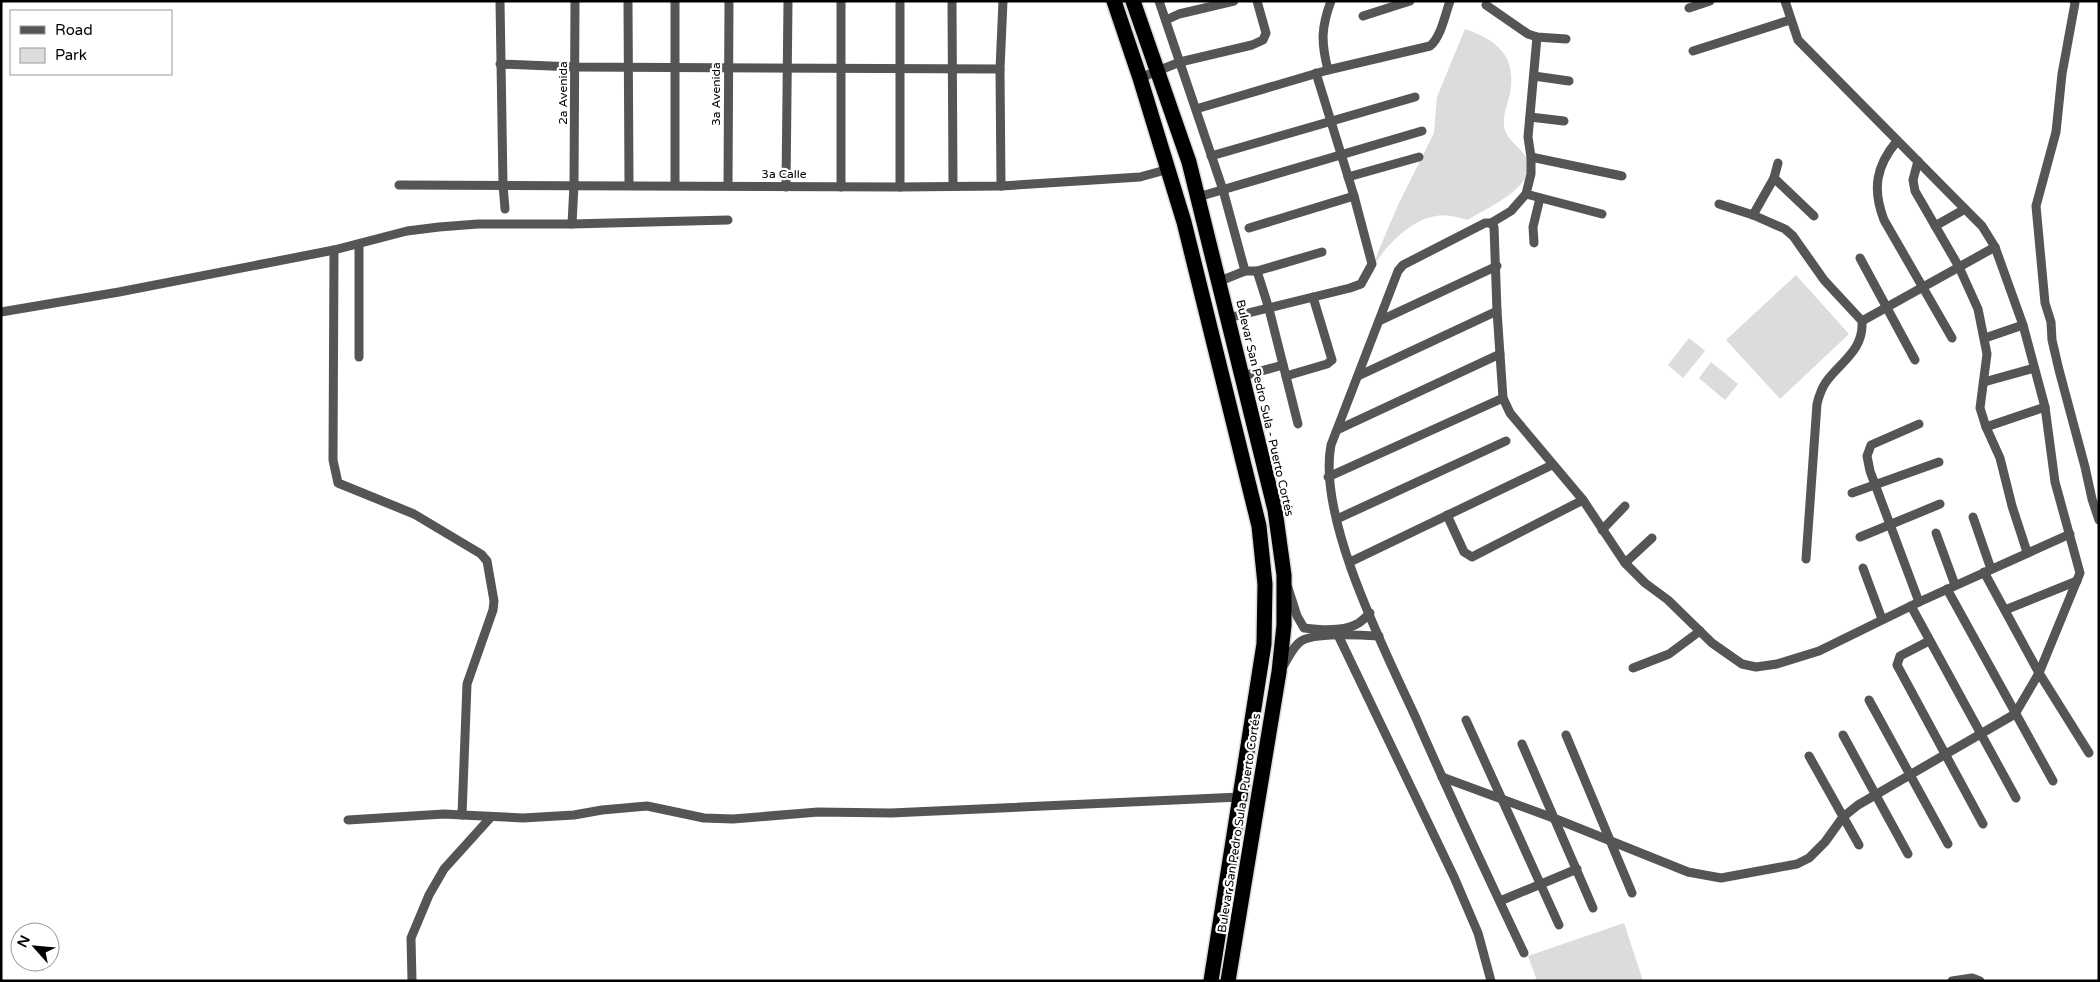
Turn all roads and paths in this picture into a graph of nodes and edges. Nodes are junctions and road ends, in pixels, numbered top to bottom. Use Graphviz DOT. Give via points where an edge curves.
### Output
graph roads {
  1 [pos="500,1"];
  2 [pos="575,1"];
  3 [pos="628,1"];
  4 [pos="675,1"];
  5 [pos="729,1"];
  6 [pos="788,1"];
  7 [pos="841,1"];
  8 [pos="900,1"];
  9 [pos="952,1"];
  10 [pos="1003,1"];
  11 [pos="1114,1"];
  12 [pos="1133,1"];
  13 [pos="1159,1"];
  14 [pos="1234,1"];
  15 [pos="1257,1"];
  16 [pos="1331,1"];
  17 [pos="1410,1"];
  18 [pos="1450,1"];
  19 [pos="1710,1"];
  20 [pos="1785,1"];
  21 [pos="2074,1"];
  22 [pos="1395,4"];
  23 [pos="1486,5"];
  24 [pos="1690,8"];
  25 [pos="1363,16"];
  26 [pos="1166,20"];
  27 [pos="1790,20"];
  28 [pos="1537,38"];
  29 [pos="1566,39"];
  30 [pos="1693,51"];
  31 [pos="1180,62"];
  32 [pos="500,64"];
  33 [pos="729,66"];
  34 [pos="576,67"];
  35 [pos="629,67"];
  36 [pos="674,67"];
  37 [pos="789,68"];
  38 [pos="841,68"];
  39 [pos="900,68"];
  40 [pos="953,68"];
  41 [pos="1000,69"];
  42 [pos="1328,70"];
  43 [pos="1159,71"];
  44 [pos="1316,73"];
  45 [pos="1534,76"];
  46 [pos="1140,78"];
  47 [pos="1569,81"];
  48 [pos="1415,96"];
  49 [pos="1196,109"];
  50 [pos="1530,117"];
  51 [pos="1330,120"];
  52 [pos="1564,121"];
  53 [pos="1422,131"];
  54 [pos="1898,141"];
  55 [pos="1340,154"];
  56 [pos="1211,156"];
  57 [pos="1419,157"];
  58 [pos="1532,157"];
  59 [pos="1918,161"];
  60 [pos="1778,163"];
  61 [pos="1169,169"];
  62 [pos="1622,176"];
  63 [pos="1348,177"];
  64 [pos="1774,178"];
  65 [pos="399,185"];
  66 [pos="574,185"];
  67 [pos="629,185"];
  68 [pos="675,185"];
  69 [pos="503,186"];
  70 [pos="728,186"];
  71 [pos="953,186"];
  72 [pos="1001,186"];
  73 [pos="786,187"];
  74 [pos="841,187"];
  75 [pos="900,187"];
  76 [pos="1223,190"];
  77 [pos="1526,194"];
  78 [pos="1354,196"];
  79 [pos="1198,198"];
  80 [pos="1540,198"];
  81 [pos="1719,204"];
  82 [pos="505,209"];
  83 [pos="1966,209"];
  84 [pos="1602,214"];
  85 [pos="1753,215"];
  86 [pos="1814,216"];
  87 [pos="728,220"];
  88 [pos="1491,223"];
  89 [pos="572,224"];
  90 [pos="1935,226"];
  91 [pos="1250,228"];
  92 [pos="359,244"];
  93 [pos="1534,244"];
  94 [pos="1995,247"];
  95 [pos="334,250"];
  96 [pos="1322,252"];
  97 [pos="1860,258"];
  98 [pos="1496,266"];
  99 [pos="1959,268"];
  100 [pos="1245,271"];
  101 [pos="1257,271"];
  102 [pos="1220,281"];
  103 [pos="1922,287"];
  104 [pos="1313,298"];
  105 [pos="1886,307"];
  106 [pos="1269,309"];
  107 [pos="1497,311"];
  108 [pos="1,312"];
  109 [pos="1228,318"];
  110 [pos="1379,321"];
  111 [pos="1862,321"];
  112 [pos="2023,325"];
  113 [pos="1952,338"];
  114 [pos="1985,338"];
  115 [pos="1500,354"];
  116 [pos="359,357"];
  117 [pos="1915,360"];
  118 [pos="1283,365"];
  119 [pos="2034,368"];
  120 [pos="1243,376"];
  121 [pos="1286,376"];
  122 [pos="1358,376"];
  123 [pos="1984,382"];
  124 [pos="1503,398"];
  125 [pos="2045,407"];
  126 [pos="1298,424"];
  127 [pos="1919,424"];
  128 [pos="1986,427"];
  129 [pos="1337,430"];
  130 [pos="1506,441"];
  131 [pos="1939,462"];
  132 [pos="1552,465"];
  133 [pos="1328,477"];
  134 [pos="1876,485"];
  135 [pos="1852,493"];
  136 [pos="1583,500"];
  137 [pos="1940,504"];
  138 [pos="1625,506"];
  139 [pos="1447,515"];
  140 [pos="1973,517"];
  141 [pos="1337,519"];
  142 [pos="2099,520"];
  143 [pos="1889,525"];
  144 [pos="1602,530"];
  145 [pos="1936,533"];
  146 [pos="2070,534"];
  147 [pos="1860,537"];
  148 [pos="1652,538"];
  149 [pos="2027,552"];
  150 [pos="1806,559"];
  151 [pos="1350,562"];
  152 [pos="1625,564"];
  153 [pos="1863,568"];
  154 [pos="1988,570"];
  155 [pos="1284,575"];
  156 [pos="2077,581"];
  157 [pos="1951,587"];
  158 [pos="1915,604"];
  159 [pos="2005,610"];
  160 [pos="1370,613"];
  161 [pos="1882,619"];
  162 [pos="1700,631"];
  163 [pos="1338,636"];
  164 [pos="1379,636"];
  165 [pos="1929,641"];
  166 [pos="1633,668"];
  167 [pos="1279,672"];
  168 [pos="2039,673"];
  169 [pos="1869,700"];
  170 [pos="2015,714"];
  171 [pos="1466,720"];
  172 [pos="1981,734"];
  173 [pos="1566,735"];
  174 [pos="1843,735"];
  175 [pos="1522,744"];
  176 [pos="2089,753"];
  177 [pos="1946,754"];
  178 [pos="1809,756"];
  179 [pos="1910,774"];
  180 [pos="1442,777"];
  181 [pos="2053,782"];
  182 [pos="1875,794"];
  183 [pos="1240,797"];
  184 [pos="1501,798"];
  185 [pos="2016,798"];
  186 [pos="462,815"];
  187 [pos="1843,816"];
  188 [pos="491,817"];
  189 [pos="1556,819"];
  190 [pos="348,820"];
  191 [pos="1983,824"];
  192 [pos="1610,841"];
  193 [pos="1948,844"];
  194 [pos="1859,845"];
  195 [pos="1250,847"];
  196 [pos="1908,854"];
  197 [pos="1577,869"];
  198 [pos="1228,873"];
  199 [pos="1541,885"];
  200 [pos="1632,893"];
  201 [pos="1500,902"];
  202 [pos="1593,908"];
  203 [pos="1240,912"];
  204 [pos="1559,925"];
  205 [pos="1524,953"];
  206 [pos="412,981"];
  207 [pos="1211,981"];
  208 [pos="1228,981"];
  209 [pos="1490,981"];
  210 [pos="1952,981"];
  211 [pos="1980,981"];
  1 -- 32 [label="street"];
  2 -- 34 [label="street, 2a Avenida"];
  3 -- 35 [label="street"];
  4 -- 36 [label="street"];
  5 -- 33 [label="street, 3a Avenida"];
  6 -- 37 [label="street"];
  7 -- 38 [label="street"];
  8 -- 39 [label="street"];
  9 -- 40 [label="street"];
  10 -- 41 [label="street"];
  11 -- 46 [label="highway, Bulevar San Pedro Sula - Puerto Cortés"];
  12 -- 43 [label="highway, Bulevar San Pedro Sula - Puerto Cortés"];
  13 -- 26 [label="street"];
  14 -- 26 [label="street"];
  15 -- 31 [label="street" via="1266,32 1263,40"];
  16 -- 42 [label="street" via="1323,22"];
  17 -- 22 [label="street"];
  18 -- 42 [label="street" via="1438,36 1430,46"];
  19 -- 24 [label="street"];
  20 -- 27 [label="street"];
  21 -- 142 [label="street" via="2056,132 2036,206 2045,303 2052,340"];
  22 -- 25 [label="street"];
  23 -- 28 [label="street"];
  26 -- 31 [label="street"];
  27 -- 30 [label="street"];
  27 -- 54 [label="street" via="1798,40"];
  28 -- 29 [label="street"];
  28 -- 45 [label="street"];
  31 -- 43 [label="street"];
  31 -- 49 [label="street"];
  32 -- 34 [label="street"];
  32 -- 69 [label="street"];
  33 -- 36 [label="street"];
  33 -- 37 [label="street"];
  33 -- 70 [label="street, 3a Avenida"];
  34 -- 35 [label="street"];
  34 -- 66 [label="street, 2a Avenida"];
  35 -- 36 [label="street"];
  35 -- 67 [label="street"];
  36 -- 68 [label="street"];
  37 -- 38 [label="street"];
  37 -- 73 [label="street"];
  38 -- 39 [label="street"];
  38 -- 74 [label="street"];
  39 -- 40 [label="street"];
  39 -- 75 [label="street"];
  40 -- 41 [label="street"];
  40 -- 71 [label="street"];
  41 -- 72 [label="street"];
  42 -- 44 [label="street"];
  43 -- 46 [label="street"];
  43 -- 79 [label="highway, Bulevar San Pedro Sula - Puerto Cortés"];
  44 -- 49 [label="street"];
  44 -- 51 [label="street"];
  45 -- 47 [label="street"];
  45 -- 50 [label="street"];
  46 -- 61 [label="highway, Bulevar San Pedro Sula - Puerto Cortés"];
  48 -- 51 [label="street"];
  49 -- 56 [label="street"];
  50 -- 52 [label="street"];
  50 -- 58 [label="street" via="1528,137"];
  51 -- 55 [label="street"];
  51 -- 56 [label="street"];
  53 -- 55 [label="street"];
  54 -- 59 [label="street"];
  54 -- 103 [label="street" via="1888,152 1880,171 1876,189 1878,205"];
  55 -- 63 [label="street"];
  55 -- 76 [label="street"];
  56 -- 76 [label="street"];
  57 -- 63 [label="street"];
  58 -- 62 [label="street"];
  58 -- 77 [label="street"];
  59 -- 83 [label="street"];
  59 -- 90 [label="street" via="1913,180 1915,191"];
  60 -- 64 [label="street"];
  61 -- 72 [label="street, 3a Calle" via="1140,177"];
  61 -- 183 [label="highway, Bulevar San Pedro Sula - Puerto Cortés" via="1260,526 1265,584 1264,644"];
  63 -- 78 [label="street"];
  64 -- 85 [label="street"];
  64 -- 86 [label="street"];
  65 -- 69 [label="street, 3a Calle"];
  66 -- 67 [label="street, 3a Calle"];
  66 -- 69 [label="street, 3a Calle"];
  66 -- 89 [label="street, 2a Avenida"];
  67 -- 68 [label="street, 3a Calle"];
  68 -- 70 [label="street, 3a Calle"];
  69 -- 82 [label="street"];
  70 -- 73 [label="street, 3a Calle"];
  71 -- 72 [label="street, 3a Calle"];
  71 -- 75 [label="street, 3a Calle"];
  73 -- 74 [label="street, 3a Calle"];
  74 -- 75 [label="street, 3a Calle"];
  76 -- 79 [label="street"];
  76 -- 100 [label="street"];
  77 -- 80 [label="street"];
  77 -- 88 [label="street" via="1511,211"];
  78 -- 91 [label="street"];
  78 -- 104 [label="street" via="1372,264 1361,284"];
  79 -- 102 [label="highway, Bulevar San Pedro Sula - Puerto Cortés"];
  80 -- 84 [label="street"];
  80 -- 93 [label="street" via="1533,227"];
  81 -- 85 [label="street"];
  83 -- 90 [label="street"];
  83 -- 94 [label="street"];
  85 -- 111 [label="street" via="1793,236 1824,280"];
  87 -- 89 [label="street"];
  88 -- 98 [label="street" via="1494,227"];
  88 -- 110 [label="street" via="1485,223 1403,265"];
  89 -- 92 [label="street" via="439,227 407,231"];
  90 -- 99 [label="street"];
  92 -- 95 [label="street"];
  92 -- 116 [label="street"];
  94 -- 99 [label="street"];
  94 -- 112 [label="street"];
  95 -- 108 [label="street"];
  95 -- 186 [label="street" via="333,460 338,483 414,514 481,554 487,561 493,610 467,684"];
  96 -- 101 [label="street"];
  97 -- 105 [label="street"];
  98 -- 107 [label="street"];
  98 -- 110 [label="street"];
  99 -- 103 [label="street"];
  99 -- 114 [label="street" via="1978,309"];
  100 -- 101 [label="street"];
  100 -- 102 [label="street"];
  101 -- 106 [label="street"];
  102 -- 109 [label="highway, Bulevar San Pedro Sula - Puerto Cortés"];
  103 -- 105 [label="street"];
  103 -- 113 [label="street"];
  104 -- 106 [label="street"];
  104 -- 121 [label="street" via="1332,360"];
  105 -- 111 [label="street"];
  105 -- 117 [label="street"];
  106 -- 109 [label="street"];
  106 -- 118 [label="street"];
  107 -- 115 [label="street"];
  107 -- 122 [label="street"];
  109 -- 120 [label="highway, Bulevar San Pedro Sula - Puerto Cortés"];
  110 -- 122 [label="street"];
  111 -- 150 [label="street" via="1857,345 1828,379 1817,404"];
  112 -- 114 [label="street"];
  112 -- 119 [label="street"];
  114 -- 123 [label="street"];
  115 -- 124 [label="street"];
  115 -- 129 [label="street"];
  118 -- 120 [label="street"];
  118 -- 121 [label="street"];
  119 -- 123 [label="street"];
  119 -- 125 [label="street"];
  120 -- 155 [label="highway, Bulevar San Pedro Sula - Puerto Cortés" via="1275,510"];
  121 -- 126 [label="street"];
  122 -- 129 [label="street"];
  123 -- 128 [label="street" via="1980,408"];
  124 -- 132 [label="street" via="1522,430"];
  124 -- 133 [label="street"];
  125 -- 128 [label="street"];
  125 -- 146 [label="street" via="2053,473"];
  127 -- 134 [label="street" via="1871,445 1867,456"];
  128 -- 149 [label="street" via="2000,458"];
  129 -- 133 [label="street" via="1328,460"];
  130 -- 141 [label="street"];
  131 -- 134 [label="street"];
  132 -- 136 [label="street"];
  132 -- 139 [label="street"];
  133 -- 141 [label="street"];
  134 -- 135 [label="street"];
  134 -- 143 [label="street"];
  136 -- 139 [label="street" via="1472,557 1464,552"];
  136 -- 144 [label="street"];
  137 -- 143 [label="street"];
  138 -- 144 [label="street"];
  139 -- 151 [label="street"];
  140 -- 154 [label="street"];
  141 -- 151 [label="street"];
  143 -- 147 [label="street"];
  143 -- 158 [label="street"];
  144 -- 152 [label="street"];
  145 -- 157 [label="street"];
  146 -- 149 [label="street"];
  146 -- 156 [label="street" via="2080,573"];
  148 -- 152 [label="street"];
  149 -- 154 [label="street"];
  151 -- 160 [label="street"];
  152 -- 162 [label="street"];
  153 -- 161 [label="street"];
  154 -- 157 [label="street"];
  154 -- 159 [label="street"];
  155 -- 160 [label="street" via="1304,628 1348,627 1356,625"];
  155 -- 167 [label="highway, Bulevar San Pedro Sula - Puerto Cortés" via="1284,625"];
  156 -- 159 [label="street"];
  156 -- 168 [label="street"];
  157 -- 158 [label="street"];
  157 -- 170 [label="street"];
  158 -- 161 [label="street"];
  158 -- 165 [label="street"];
  159 -- 168 [label="street"];
  160 -- 164 [label="street"];
  161 -- 162 [label="street" via="1797,659 1756,667 1742,664"];
  162 -- 166 [label="street" via="1669,654"];
  163 -- 164 [label="street"];
  163 -- 167 [label="street" via="1304,640"];
  163 -- 209 [label="street" via="1454,877 1478,933"];
  164 -- 180 [label="street"];
  165 -- 172 [label="street"];
  165 -- 177 [label="street" via="1900,656 1897,665"];
  167 -- 195 [label="highway, Bulevar San Pedro Sula - Puerto Cortés"];
  168 -- 170 [label="street"];
  168 -- 176 [label="street"];
  169 -- 179 [label="street"];
  170 -- 172 [label="street"];
  170 -- 181 [label="street"];
  171 -- 184 [label="street"];
  172 -- 177 [label="street"];
  172 -- 185 [label="street"];
  173 -- 192 [label="street"];
  174 -- 182 [label="street"];
  175 -- 189 [label="street"];
  177 -- 179 [label="street"];
  177 -- 191 [label="street"];
  178 -- 187 [label="street"];
  179 -- 182 [label="street"];
  179 -- 193 [label="street"];
  180 -- 184 [label="street"];
  180 -- 201 [label="street"];
  182 -- 187 [label="street"];
  182 -- 196 [label="street"];
  183 -- 188 [label="street" via="891,813 818,812 733,820 704,818 647,806 574,815"];
  183 -- 195 [label="highway" via="1245,806 1238,857 1244,857"];
  183 -- 198 [label="highway, Bulevar San Pedro Sula - Puerto Cortés"];
  184 -- 189 [label="street"];
  184 -- 199 [label="street"];
  186 -- 188 [label="street"];
  186 -- 190 [label="street"];
  187 -- 192 [label="street" via="1809,858 1797,864 1721,878 1688,872"];
  187 -- 194 [label="street"];
  188 -- 206 [label="street" via="444,869 429,895 411,938"];
  189 -- 192 [label="street"];
  189 -- 197 [label="street"];
  192 -- 200 [label="street"];
  195 -- 203 [label="highway, Bulevar San Pedro Sula - Puerto Cortés"];
  197 -- 199 [label="street"];
  197 -- 202 [label="street"];
  198 -- 203 [label="highway" via="1234,863 1240,865 1235,902"];
  198 -- 207 [label="highway, Bulevar San Pedro Sula - Puerto Cortés"];
  199 -- 201 [label="street"];
  199 -- 204 [label="street"];
  201 -- 205 [label="street"];
  203 -- 208 [label="highway, Bulevar San Pedro Sula - Puerto Cortés"];
  210 -- 211 [label="street" via="1972,978"];
}
